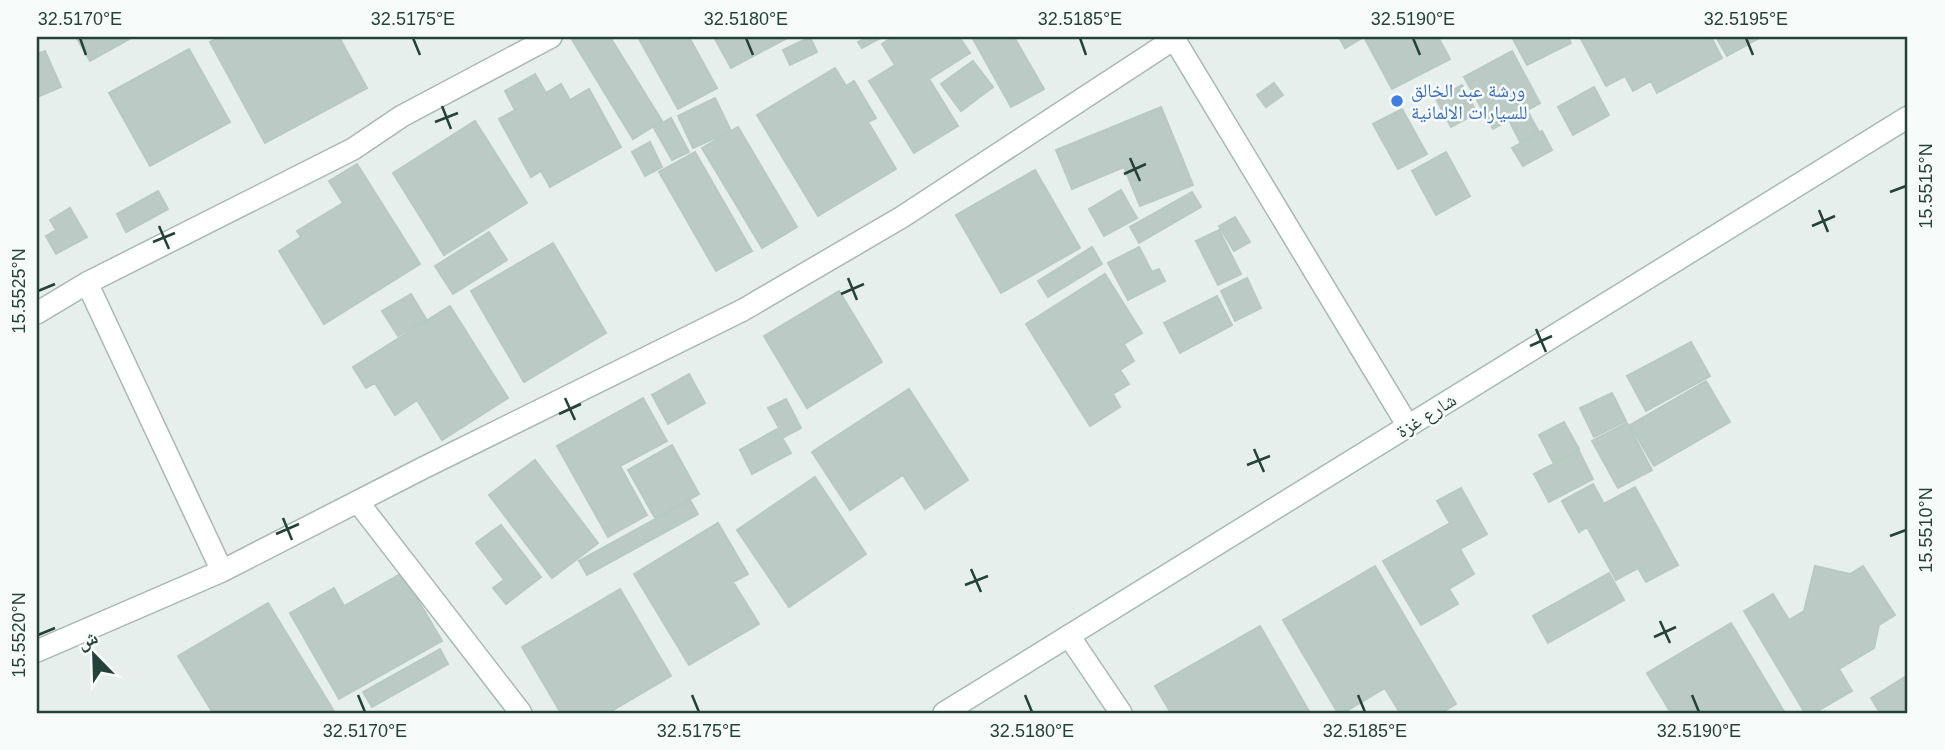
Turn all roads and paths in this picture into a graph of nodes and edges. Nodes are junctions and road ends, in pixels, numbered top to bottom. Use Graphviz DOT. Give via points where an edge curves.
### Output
graph roads {
  1 [pos="551,37"];
  2 [pos="1175,37"];
  3 [pos="1908,117"];
  4 [pos="87,283"];
  5 [pos="37,313"];
  6 [pos="1408,426"];
  7 [pos="358,502"];
  8 [pos="222,571"];
  9 [pos="1069,636"];
  10 [pos="37,651"];
  11 [pos="521,713"];
  12 [pos="944,713"];
  13 [pos="1122,713"];
  1 -- 4 [label="street" via="402,116 353,149"];
  2 -- 6 [label="street"];
  2 -- 7 [label="street" via="902,217 743,310"];
  3 -- 6 [label="street, شارع غزة"];
  4 -- 5 [label="street"];
  4 -- 8 [label="street"];
  6 -- 9 [label="street, شارع غزة"];
  7 -- 8 [label="street"];
  7 -- 11 [label="street"];
  8 -- 10 [label="street"];
  9 -- 12 [label="street, شارع غزة"];
  9 -- 13 [label="street"];
}
